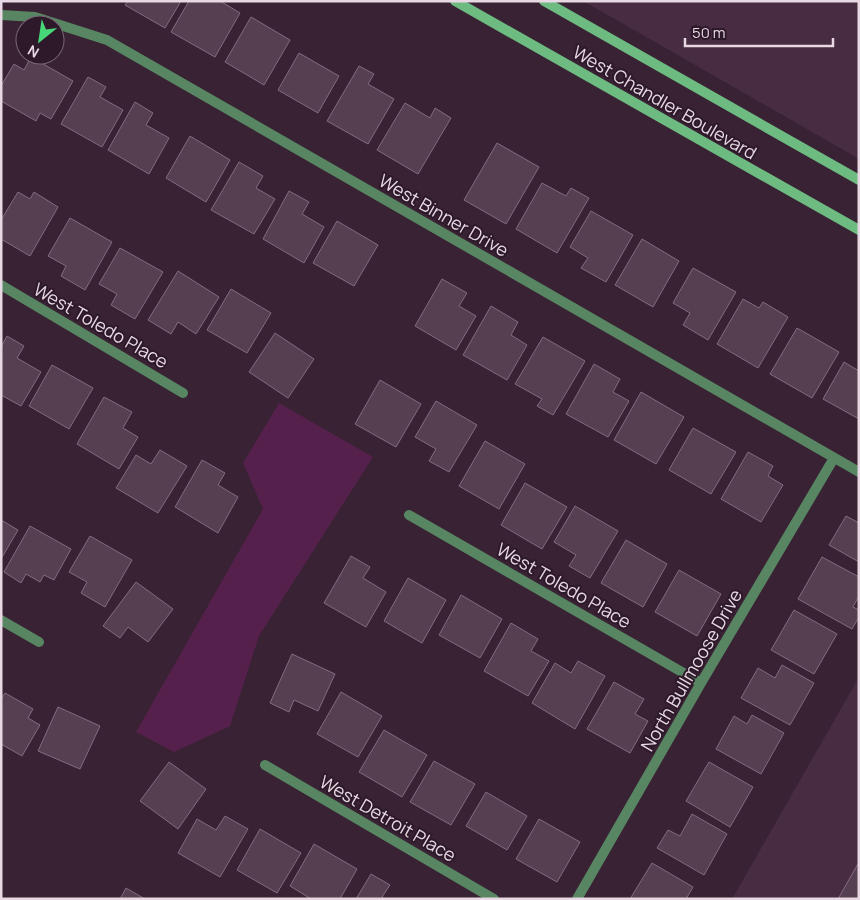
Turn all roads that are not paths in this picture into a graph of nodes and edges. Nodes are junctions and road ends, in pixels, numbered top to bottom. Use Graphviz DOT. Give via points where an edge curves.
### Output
graph roads {
  1 [pos="455,1"];
  2 [pos="544,1"];
  3 [pos="1,15"];
  4 [pos="859,180"];
  5 [pos="859,230"];
  6 [pos="1,286"];
  7 [pos="184,392"];
  8 [pos="834,458"];
  9 [pos="859,472"];
  10 [pos="409,515"];
  11 [pos="1,620"];
  12 [pos="39,642"];
  13 [pos="701,683"];
  14 [pos="265,765"];
  15 [pos="494,899"];
  16 [pos="577,899"];
  1 -- 5 [label="main road, West Chandler Boulevard"];
  2 -- 4 [label="main road, West Chandler Boulevard"];
  3 -- 8 [label="street, West Binner Drive" via="35,17 107,40"];
  6 -- 7 [label="street, West Toledo Place"];
  8 -- 9 [label="street, West Binner Drive"];
  8 -- 13 [label="street, North Bullmoose Drive"];
  10 -- 13 [label="street, West Toledo Place"];
  11 -- 12 [label="street"];
  13 -- 16 [label="street, North Bullmoose Drive"];
  14 -- 15 [label="street, West Detroit Place"];
}
